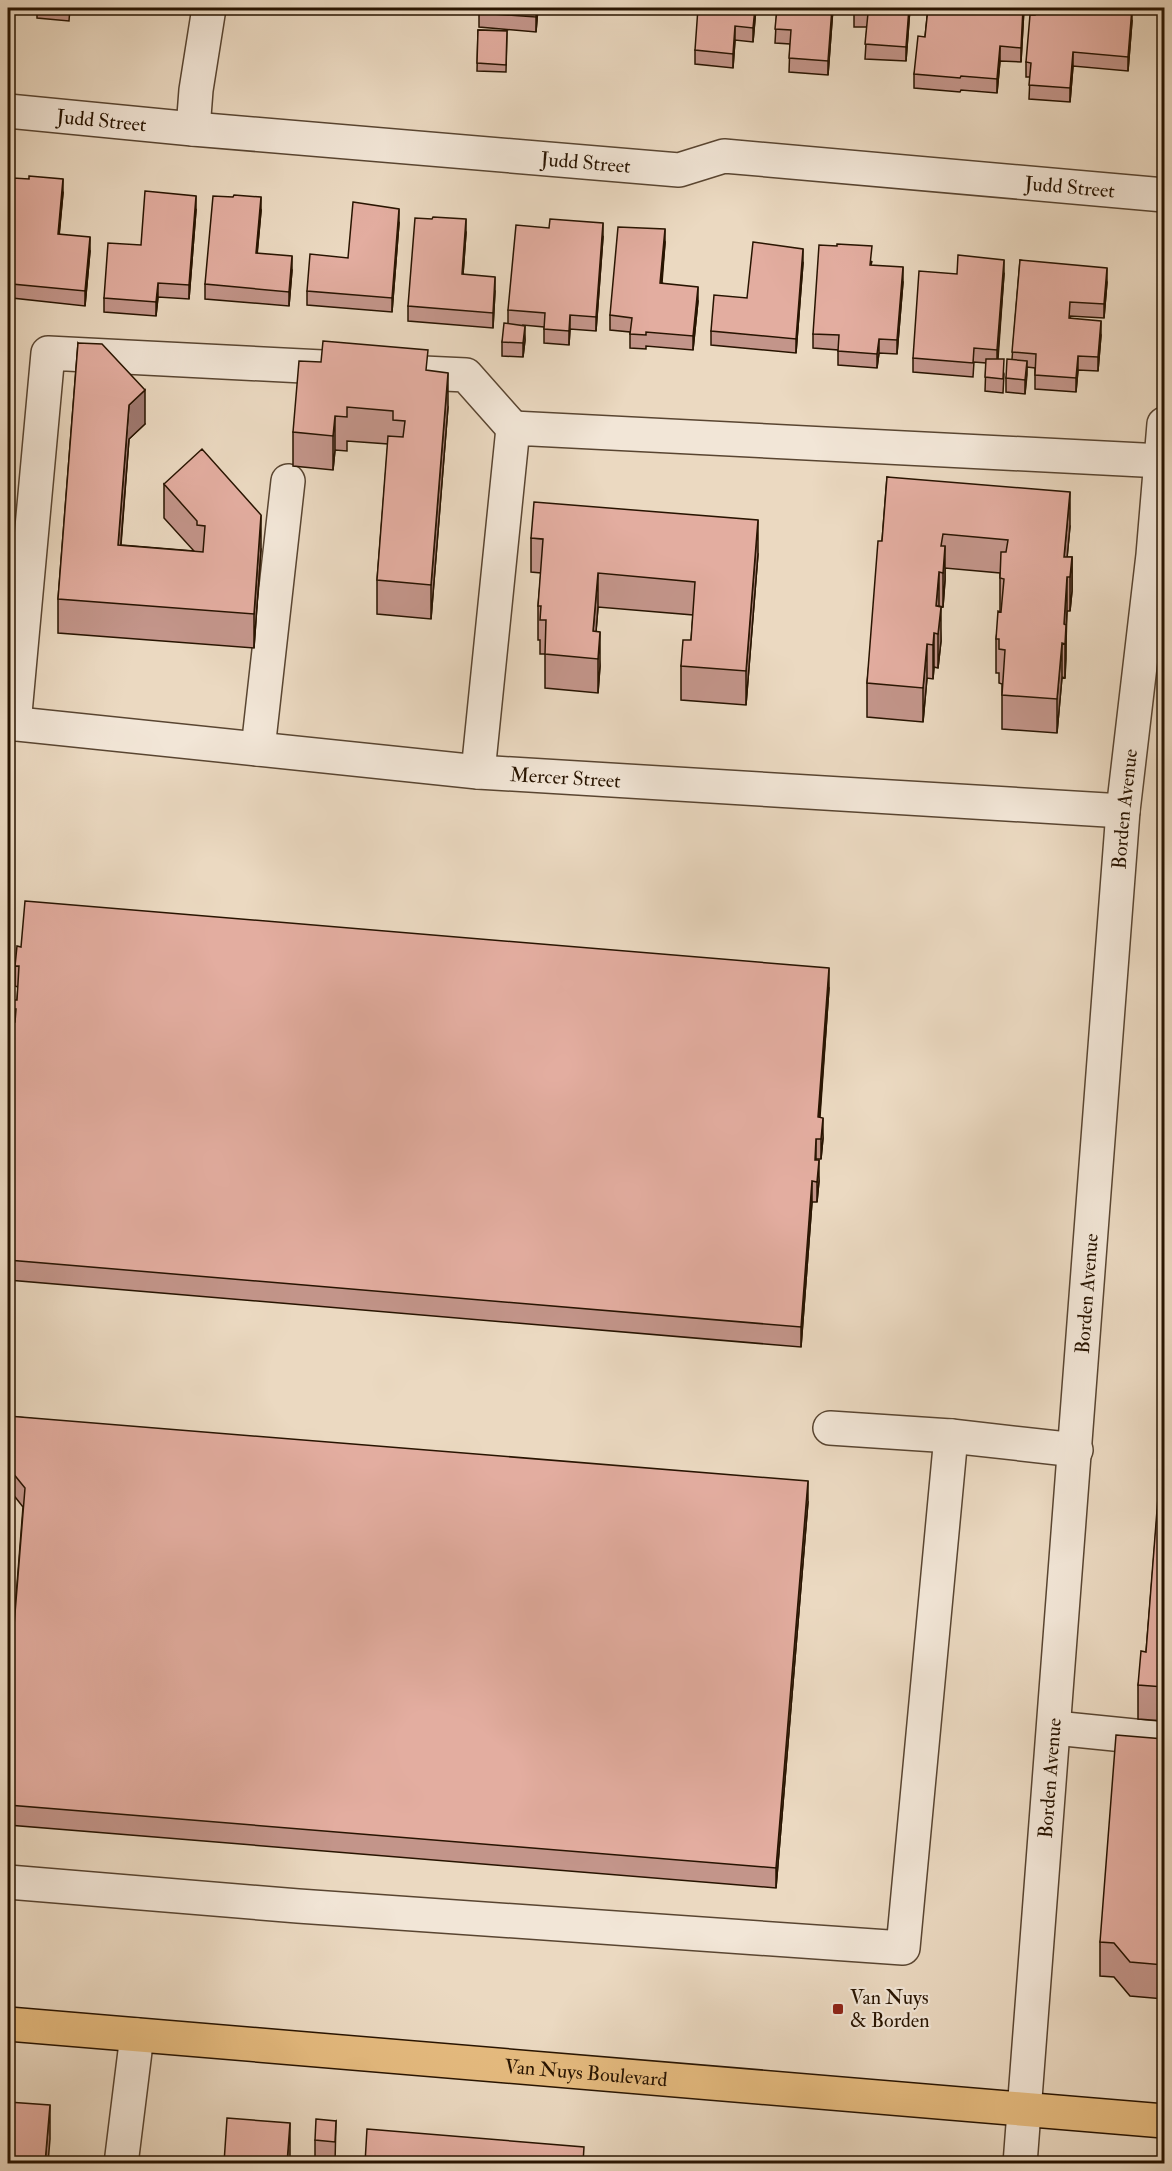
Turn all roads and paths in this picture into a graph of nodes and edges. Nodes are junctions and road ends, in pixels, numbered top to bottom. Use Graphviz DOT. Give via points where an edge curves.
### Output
graph roads {
  1 [pos="209,8"];
  2 [pos="8,111"];
  3 [pos="193,129"];
  4 [pos="1164,195"];
  5 [pos="1164,424"];
  6 [pos="513,428"];
  7 [pos="1162,461"];
  8 [pos="288,481"];
  9 [pos="1159,555"];
  10 [pos="11,723"];
  11 [pos="258,749"];
  12 [pos="478,771"];
  13 [pos="1124,811"];
  14 [pos="830,1428"];
  15 [pos="951,1436"];
  16 [pos="1076,1450"];
  17 [pos="1055,1728"];
  18 [pos="1164,1739"];
  19 [pos="8,1882"];
  20 [pos="8,2024"];
  21 [pos="136,2035"];
  22 [pos="1025,2111"];
  23 [pos="1164,2121"];
  24 [pos="122,2163"];
  25 [pos="1020,2163"];
  1 -- 3 [label="street"];
  2 -- 3 [label="street, Judd Street"];
  3 -- 4 [label="street, Judd Street" via="680,170 724,156"];
  5 -- 7 [label="street, Borden Avenue"];
  6 -- 7 [label="street"];
  6 -- 10 [label="street" via="466,375 48,353"];
  6 -- 12 [label="street"];
  7 -- 9 [label="street, Borden Avenue"];
  8 -- 11 [label="street"];
  9 -- 13 [label="street, Borden Avenue"];
  10 -- 11 [label="street, Mercer Street"];
  11 -- 12 [label="street, Mercer Street"];
  12 -- 13 [label="street, Mercer Street"];
  13 -- 16 [label="street, Borden Avenue"];
  14 -- 15 [label="street"];
  15 -- 16 [label="street"];
  15 -- 19 [label="street" via="903,1948"];
  16 -- 17 [label="street, Borden Avenue"];
  17 -- 18 [label="street"];
  17 -- 22 [label="street, Borden Avenue"];
  20 -- 21 [label="main road, Van Nuys Boulevard"];
  21 -- 22 [label="main road, Van Nuys Boulevard"];
  21 -- 24 [label="street"];
  22 -- 23 [label="main road, Van Nuys Boulevard"];
  22 -- 25 [label="street, Borden Avenue"];
}
